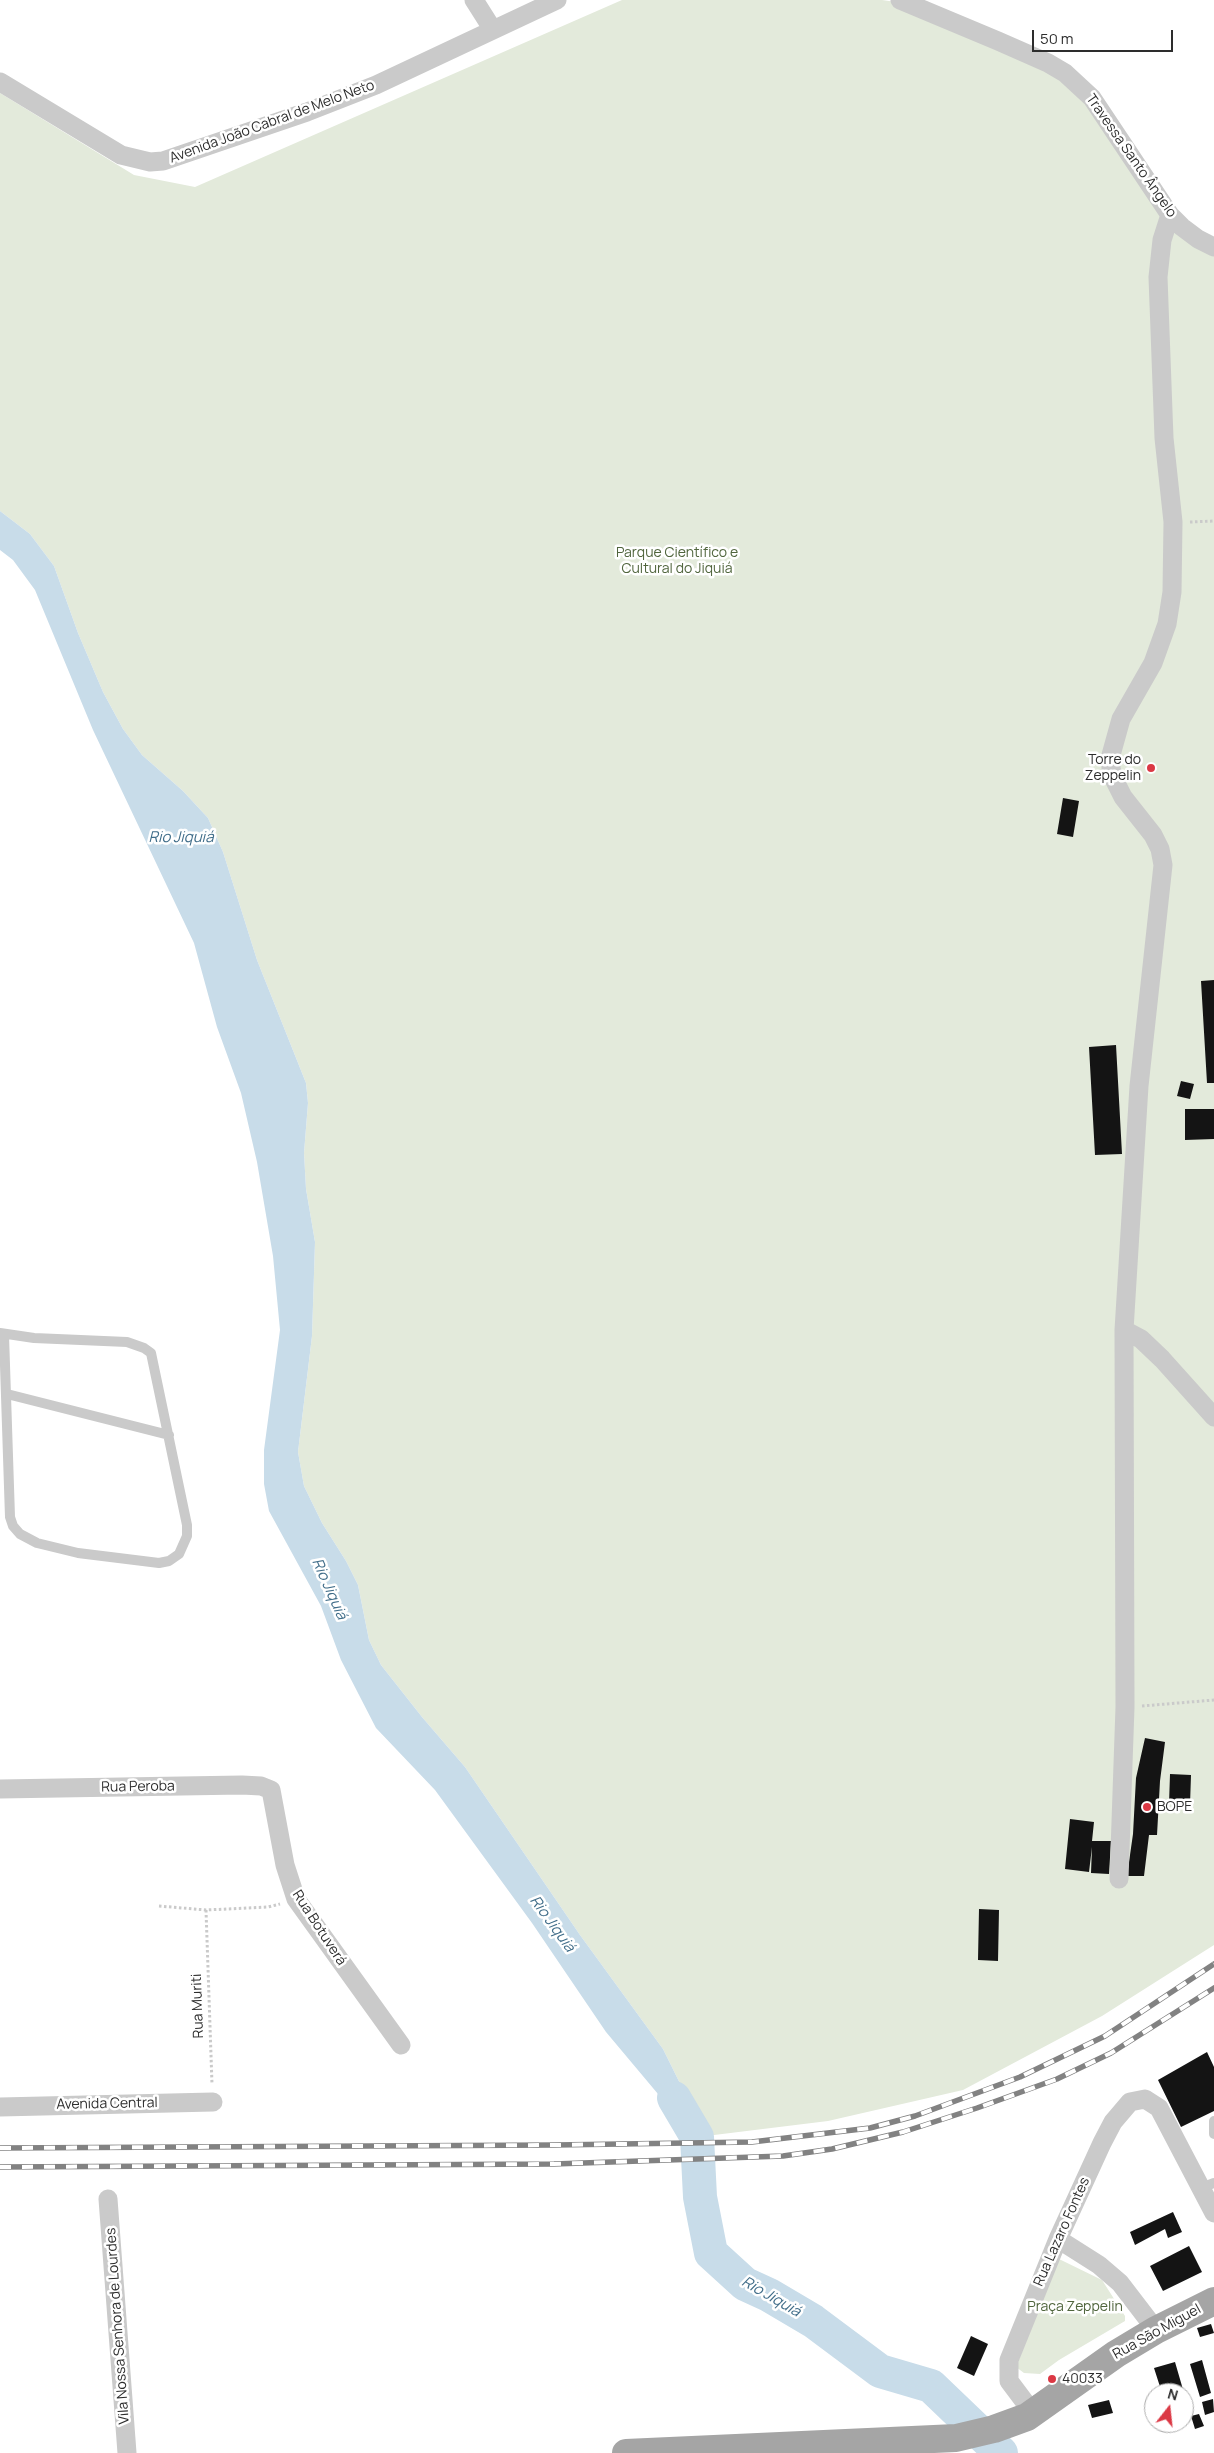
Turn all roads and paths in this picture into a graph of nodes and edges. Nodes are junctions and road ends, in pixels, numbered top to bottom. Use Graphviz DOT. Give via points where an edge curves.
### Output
graph roads {
  1 [pos="474,0"];
  2 [pos="557,0"];
  3 [pos="900,0"];
  4 [pos="493,30"];
  5 [pos="0,82"];
  6 [pos="1170,215"];
  7 [pos="1214,247"];
  8 [pos="1124,1330"];
  9 [pos="2,1334"];
  10 [pos="7,1394"];
  11 [pos="1214,1417"];
  12 [pos="169,1435"];
  13 [pos="1214,1700"];
  14 [pos="1125,1707"];
  15 [pos="0,1789"];
  16 [pos="273,1795"];
  17 [pos="1119,1879"];
  18 [pos="296,1899"];
  19 [pos="159,1906"];
  20 [pos="206,1910"];
  21 [pos="400,2044"];
  22 [pos="213,2102"];
  23 [pos="0,2107"];
  24 [pos="1214,2121"];
  25 [pos="1214,2134"];
  26 [pos="1208,2185"];
  27 [pos="108,2199"];
  28 [pos="1214,2213"];
  29 [pos="1058,2239"];
  30 [pos="1214,2301"];
  31 [pos="1156,2330"];
  32 [pos="1025,2417"];
  33 [pos="919,2446"];
  34 [pos="769,2449"];
  35 [pos="127,2453"];
  36 [pos="626,2453"];
  1 -- 4 [label="street"];
  2 -- 4 [label="street, Avenida João Cabral de Melo Neto"];
  3 -- 6 [label="street, Travessa Santo Ângelo" via="1065,73 1092,98"];
  4 -- 5 [label="street, Avenida João Cabral de Melo Neto" via="376,85 163,161 150,162 121,155"];
  6 -- 7 [label="street, Travessa Santo Ângelo" via="1198,239"];
  6 -- 8 [label="street" via="1162,240 1158,277 1164,438 1173,522 1172,592 1167,624 1153,663 1121,719 1111,755 1115,781 1153,835 1163,865 1139,1086"];
  8 -- 11 [label="street" via="1141,1339 1162,1359"];
  8 -- 14 [label="street"];
  9 -- 10 [label="lane"];
  9 -- 12 [label="lane" via="127,1342 144,1348 154,1359"];
  10 -- 12 [label="lane"];
  10 -- 12 [label="lane" via="10,1517 20,1534 37,1543 159,1563 179,1554 187,1525"];
  13 -- 14 [label="path"];
  14 -- 17 [label="street"];
  15 -- 16 [label="street, Rua Peroba" via="242,1785 266,1787"];
  16 -- 18 [label="street, Rua Botuverá" via="283,1856"];
  18 -- 20 [label="path" via="268,1907"];
  18 -- 21 [label="street, Rua Botuverá"];
  19 -- 20 [label="path"];
  20 -- 22 [label="path, Rua Muriti"];
  22 -- 23 [label="street, Avenida Central"];
  24 -- 25 [label="lane"];
  26 -- 28 [label="street, Rua Lazaro Fontes"];
  26 -- 29 [label="street, Rua Lazaro Fontes" via="1159,2108 1145,2099 1130,2102 1102,2143"];
  27 -- 35 [label="street, Vila Nossa Senhora de Lourdes"];
  29 -- 31 [label="street" via="1099,2265 1120,2283"];
  29 -- 32 [label="street, Rua Lazaro Fontes" via="1009,2360 1008,2381"];
  30 -- 31 [label="main road, Rua São Miguel"];
  31 -- 32 [label="main road, Rua São Miguel"];
  32 -- 33 [label="main road, Rua São Miguel"];
  33 -- 34 [label="main road, Rua São Miguel"];
  34 -- 36 [label="main road, Rua São Miguel"];
}
